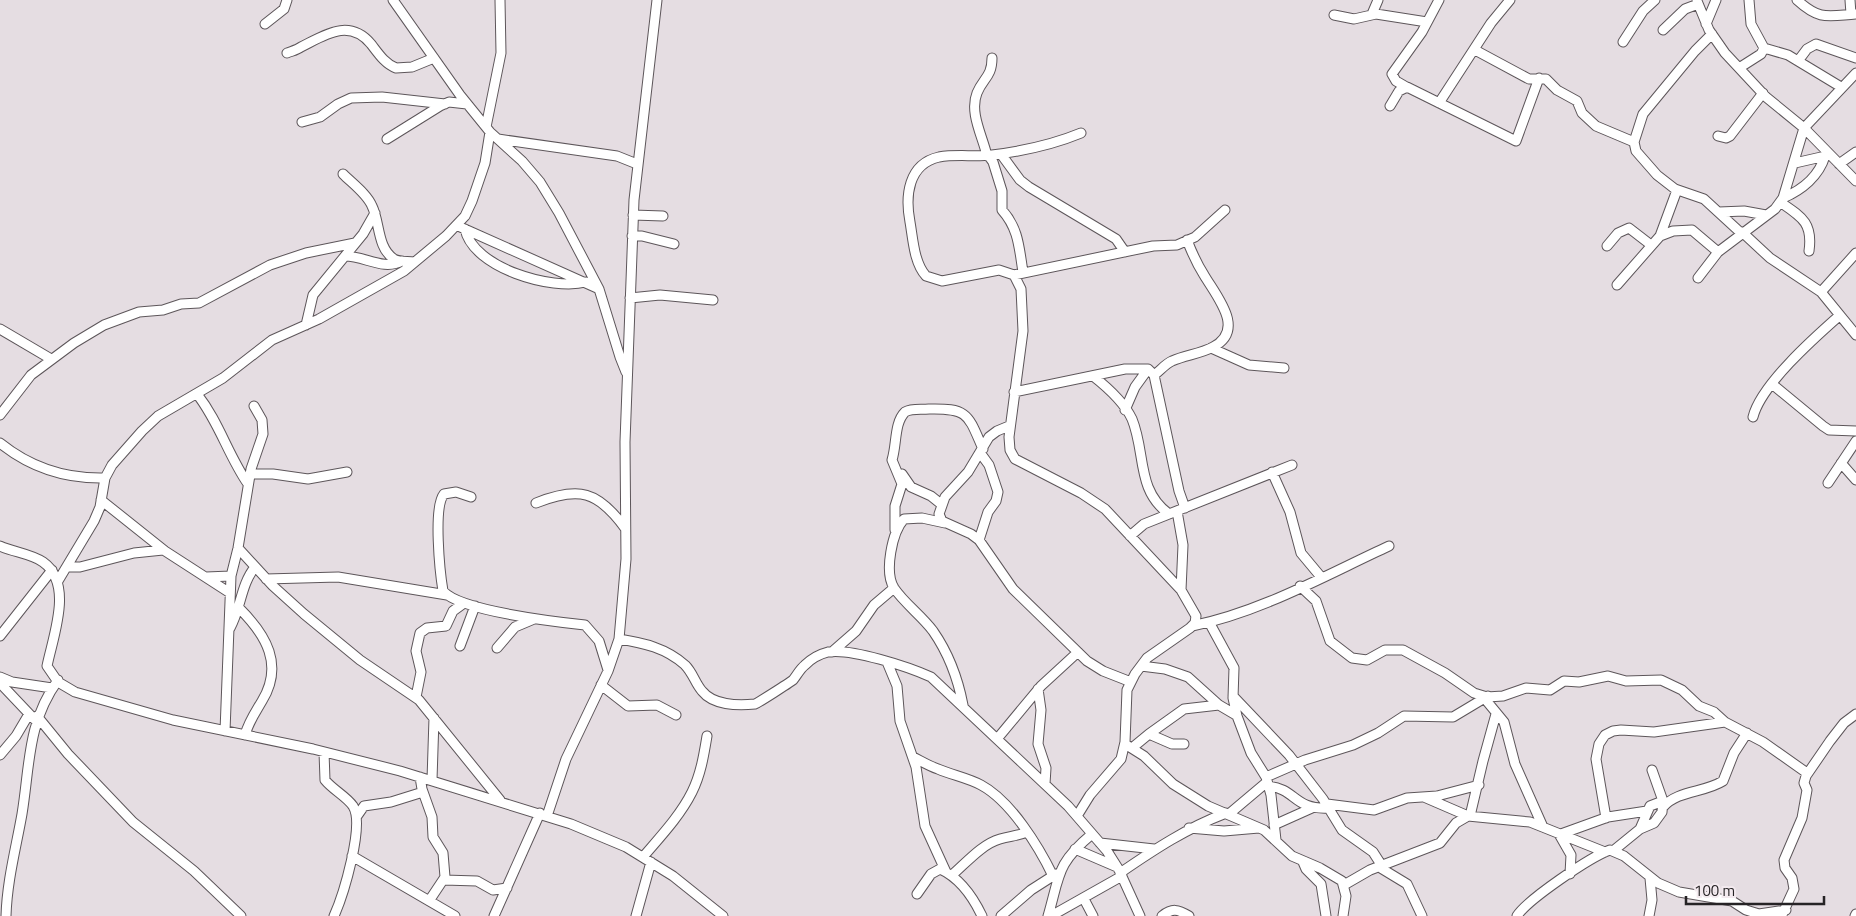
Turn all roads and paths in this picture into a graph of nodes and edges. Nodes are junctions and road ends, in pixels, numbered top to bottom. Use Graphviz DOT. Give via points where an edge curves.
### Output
graph roads {
  1 [pos="287,0"];
  2 [pos="393,0"];
  3 [pos="500,0"];
  4 [pos="658,0"];
  5 [pos="1378,0"];
  6 [pos="1439,0"];
  7 [pos="1510,0"];
  8 [pos="1655,0"];
  9 [pos="1715,0"];
  10 [pos="1749,0"];
  11 [pos="1797,0"];
  12 [pos="1696,2"];
  13 [pos="1853,9"];
  14 [pos="1372,14"];
  15 [pos="1334,15"];
  16 [pos="1427,22"];
  17 [pos="265,24"];
  18 [pos="1706,24"];
  19 [pos="1663,30"];
  20 [pos="1712,34"];
  21 [pos="1623,42"];
  22 [pos="1764,48"];
  23 [pos="1475,50"];
  24 [pos="287,53"];
  25 [pos="434,58"];
  26 [pos="992,58"];
  27 [pos="1856,58"];
  28 [pos="1798,61"];
  29 [pos="1739,68"];
  30 [pos="1856,73"];
  31 [pos="1539,78"];
  32 [pos="1841,87"];
  33 [pos="1408,88"];
  34 [pos="1762,93"];
  35 [pos="1439,103"];
  36 [pos="445,104"];
  37 [pos="467,104"];
  38 [pos="1390,106"];
  39 [pos="302,122"];
  40 [pos="1804,128"];
  41 [pos="488,130"];
  42 [pos="1081,133"];
  43 [pos="1718,136"];
  44 [pos="387,139"];
  45 [pos="498,139"];
  46 [pos="1634,142"];
  47 [pos="1856,152"];
  48 [pos="1001,154"];
  49 [pos="1828,155"];
  50 [pos="987,156"];
  51 [pos="1795,163"];
  52 [pos="637,164"];
  53 [pos="1838,164"];
  54 [pos="344,174"];
  55 [pos="1856,181"];
  56 [pos="1678,190"];
  57 [pos="1782,200"];
  58 [pos="1225,210"];
  59 [pos="1720,212"];
  60 [pos="375,213"];
  61 [pos="1766,214"];
  62 [pos="633,215"];
  63 [pos="663,216"];
  64 [pos="461,228"];
  65 [pos="1742,232"];
  66 [pos="632,236"];
  67 [pos="1660,236"];
  68 [pos="1187,240"];
  69 [pos="356,243"];
  70 [pos="674,244"];
  71 [pos="1651,245"];
  72 [pos="1607,246"];
  73 [pos="1809,251"];
  74 [pos="1125,252"];
  75 [pos="1718,252"];
  76 [pos="1856,254"];
  77 [pos="344,256"];
  78 [pos="402,261"];
  79 [pos="414,262"];
  80 [pos="1018,274"];
  81 [pos="1698,278"];
  82 [pos="586,282"];
  83 [pos="1617,285"];
  84 [pos="599,288"];
  85 [pos="1822,292"];
  86 [pos="630,298"];
  87 [pos="713,300"];
  88 [pos="1839,316"];
  89 [pos="306,325"];
  90 [pos="0,329"];
  91 [pos="1856,336"];
  92 [pos="1211,348"];
  93 [pos="51,359"];
  94 [pos="1284,368"];
  95 [pos="1151,372"];
  96 [pos="628,374"];
  97 [pos="1093,376"];
  98 [pos="1772,384"];
  99 [pos="1014,392"];
  100 [pos="197,394"];
  101 [pos="254,406"];
  102 [pos="1126,410"];
  103 [pos="0,415"];
  104 [pos="1753,417"];
  105 [pos="1009,426"];
  106 [pos="1856,431"];
  107 [pos="1856,441"];
  108 [pos="0,444"];
  109 [pos="982,451"];
  110 [pos="1841,463"];
  111 [pos="1292,465"];
  112 [pos="894,468"];
  113 [pos="347,472"];
  114 [pos="1272,472"];
  115 [pos="250,474"];
  116 [pos="105,478"];
  117 [pos="1856,480"];
  118 [pos="1828,483"];
  119 [pos="248,484"];
  120 [pos="470,498"];
  121 [pos="101,500"];
  122 [pos="536,504"];
  123 [pos="941,504"];
  124 [pos="1177,511"];
  125 [pos="946,523"];
  126 [pos="625,529"];
  127 [pos="896,530"];
  128 [pos="1130,536"];
  129 [pos="979,540"];
  130 [pos="0,546"];
  131 [pos="1389,546"];
  132 [pos="238,548"];
  133 [pos="163,550"];
  134 [pos="255,566"];
  135 [pos="68,567"];
  136 [pos="52,570"];
  137 [pos="230,576"];
  138 [pos="206,577"];
  139 [pos="1321,577"];
  140 [pos="266,579"];
  141 [pos="58,581"];
  142 [pos="1300,586"];
  143 [pos="894,588"];
  144 [pos="1181,590"];
  145 [pos="230,593"];
  146 [pos="447,596"];
  147 [pos="464,603"];
  148 [pos="475,606"];
  149 [pos="240,609"];
  150 [pos="536,618"];
  151 [pos="1209,622"];
  152 [pos="1192,626"];
  153 [pos="228,631"];
  154 [pos="0,636"];
  155 [pos="619,639"];
  156 [pos="460,646"];
  157 [pos="497,648"];
  158 [pos="832,652"];
  159 [pos="1078,652"];
  160 [pos="887,662"];
  161 [pos="1141,666"];
  162 [pos="608,671"];
  163 [pos="0,677"];
  164 [pos="58,680"];
  165 [pos="1131,682"];
  166 [pos="0,683"];
  167 [pos="601,685"];
  168 [pos="52,688"];
  169 [pos="1038,689"];
  170 [pos="1233,696"];
  171 [pos="416,697"];
  172 [pos="1487,698"];
  173 [pos="1219,705"];
  174 [pos="963,706"];
  175 [pos="1236,713"];
  176 [pos="676,714"];
  177 [pos="1496,714"];
  178 [pos="1856,714"];
  179 [pos="34,717"];
  180 [pos="434,718"];
  181 [pos="1726,722"];
  182 [pos="1263,728"];
  183 [pos="225,731"];
  184 [pos="1747,733"];
  185 [pos="1149,734"];
  186 [pos="245,735"];
  187 [pos="708,736"];
  188 [pos="997,738"];
  189 [pos="1184,744"];
  190 [pos="1128,746"];
  191 [pos="324,752"];
  192 [pos="0,755"];
  193 [pos="913,757"];
  194 [pos="1296,764"];
  195 [pos="1652,770"];
  196 [pos="1807,773"];
  197 [pos="420,777"];
  198 [pos="432,780"];
  199 [pos="1267,782"];
  200 [pos="1045,784"];
  201 [pos="1479,785"];
  202 [pos="423,792"];
  203 [pos="1421,796"];
  204 [pos="500,800"];
  205 [pos="1663,804"];
  206 [pos="1328,806"];
  207 [pos="1312,808"];
  208 [pos="1647,810"];
  209 [pos="1228,814"];
  210 [pos="543,815"];
  211 [pos="357,816"];
  212 [pos="1077,816"];
  213 [pos="1469,816"];
  214 [pos="1606,818"];
  215 [pos="1274,825"];
  216 [pos="1543,827"];
  217 [pos="1189,828"];
  218 [pos="1260,828"];
  219 [pos="1640,829"];
  220 [pos="1027,832"];
  221 [pos="1092,834"];
  222 [pos="1560,834"];
  223 [pos="1276,840"];
  224 [pos="1100,843"];
  225 [pos="1154,849"];
  226 [pos="1075,850"];
  227 [pos="1609,851"];
  228 [pos="352,856"];
  229 [pos="647,860"];
  230 [pos="1303,862"];
  231 [pos="1381,867"];
  232 [pos="1120,872"];
  233 [pos="949,874"];
  234 [pos="1056,874"];
  235 [pos="1570,874"];
  236 [pos="1650,878"];
  237 [pos="444,880"];
  238 [pos="1344,886"];
  239 [pos="507,888"];
  240 [pos="917,894"];
  241 [pos="1084,899"];
  242 [pos="429,902"];
  243 [pos="1784,914"];
  244 [pos="1758,915"];
  245 [pos="6,916"];
  246 [pos="242,916"];
  247 [pos="334,916"];
  248 [pos="455,916"];
  249 [pos="494,916"];
  250 [pos="636,916"];
  251 [pos="723,916"];
  252 [pos="982,916"];
  253 [pos="1001,916"];
  254 [pos="1049,916"];
  255 [pos="1093,916"];
  256 [pos="1140,916"];
  257 [pos="1162,916"];
  258 [pos="1189,916"];
  259 [pos="1326,916"];
  260 [pos="1343,916"];
  261 [pos="1422,916"];
  262 [pos="1517,916"];
  263 [pos="1650,916"];
  1 -- 17 [label="street" via="284,9"];
  2 -- 25 [label="street"];
  3 -- 41 [label="street" via="501,53"];
  4 -- 52 [label="street"];
  5 -- 14 [label="street"];
  6 -- 16 [label="street"];
  7 -- 23 [label="street"];
  8 -- 21 [label="street" via="1643,11"];
  9 -- 12 [label="street"];
  9 -- 18 [label="street"];
  10 -- 22 [label="street" via="1751,24"];
  11 -- 13 [label="street" via="1814,14"];
  12 -- 18 [label="street"];
  12 -- 19 [label="street"];
  14 -- 15 [label="street" via="1354,19"];
  14 -- 16 [label="street"];
  16 -- 33 [label="street" via="1392,74 1396,81"];
  18 -- 20 [label="street"];
  20 -- 29 [label="street"];
  20 -- 46 [label="street" via="1647,108 1638,123"];
  22 -- 28 [label="street"];
  22 -- 29 [label="street" via="1761,54"];
  23 -- 31 [label="street" via="1529,79"];
  23 -- 35 [label="street"];
  24 -- 25 [label="street" via="329,33 346,29 369,42 384,60 396,68 412,67"];
  25 -- 37 [label="street"];
  26 -- 50 [label="street" via="990,73 975,100 976,121"];
  27 -- 28 [label="street" via="1816,44 1807,49"];
  28 -- 32 [label="street"];
  29 -- 34 [label="street"];
  30 -- 32 [label="street"];
  31 -- 35 [label="street" via="1516,141"];
  31 -- 46 [label="street" via="1546,79 1577,101 1582,113 1596,126"];
  32 -- 40 [label="street"];
  33 -- 35 [label="street"];
  33 -- 38 [label="street" via="1399,91"];
  34 -- 40 [label="street"];
  34 -- 43 [label="street" via="1730,136"];
  36 -- 37 [label="street"];
  36 -- 39 [label="street" via="382,97 351,98 320,117"];
  36 -- 44 [label="street" via="420,116"];
  37 -- 41 [label="street"];
  40 -- 49 [label="street"];
  40 -- 51 [label="street"];
  41 -- 45 [label="street"];
  41 -- 64 [label="street" via="478,186"];
  42 -- 48 [label="street" via="1053,145"];
  45 -- 52 [label="street" via="617,156"];
  45 -- 84 [label="street" via="540,182 572,234"];
  46 -- 56 [label="street" via="1636,151 1646,163"];
  47 -- 53 [label="street"];
  48 -- 50 [label="street"];
  48 -- 74 [label="street" via="1020,180 1116,239"];
  49 -- 51 [label="street"];
  49 -- 53 [label="street"];
  49 -- 57 [label="street" via="1812,179"];
  50 -- 80 [label="street" via="993,163 1002,190 1002,210 1015,229"];
  50 -- 80 [label="street" via="939,157 919,167 909,185 907,205 917,258 926,276 942,280 999,270"];
  51 -- 57 [label="street"];
  52 -- 62 [label="street"];
  53 -- 55 [label="street"];
  54 -- 60 [label="street" via="370,201"];
  56 -- 59 [label="street" via="1704,199"];
  56 -- 67 [label="street"];
  57 -- 61 [label="street"];
  57 -- 73 [label="street" via="1806,222 1810,230"];
  58 -- 68 [label="street" via="1195,237"];
  59 -- 61 [label="street"];
  59 -- 65 [label="street"];
  60 -- 69 [label="street"];
  60 -- 78 [label="street" via="379,234 388,253 395,260"];
  61 -- 65 [label="street"];
  62 -- 63 [label="street"];
  62 -- 66 [label="street"];
  64 -- 79 [label="street"];
  64 -- 82 [label="street"];
  64 -- 82 [label="street" via="476,251 491,264 564,284"];
  65 -- 75 [label="street"];
  65 -- 85 [label="street" via="1770,258"];
  66 -- 70 [label="street"];
  66 -- 86 [label="street"];
  67 -- 71 [label="street"];
  67 -- 75 [label="street" via="1673,231 1692,230"];
  68 -- 74 [label="street" via="1177,245"];
  68 -- 92 [label="street" via="1221,300 1230,325 1221,342"];
  69 -- 77 [label="street"];
  69 -- 93 [label="street" via="306,253 270,265 199,303 139,312 104,325"];
  71 -- 72 [label="street" via="1629,228 1618,233"];
  71 -- 83 [label="street"];
  74 -- 80 [label="street"];
  75 -- 81 [label="street"];
  76 -- 85 [label="street"];
  77 -- 78 [label="street" via="388,266"];
  77 -- 89 [label="street" via="313,295"];
  78 -- 79 [label="street"];
  79 -- 89 [label="street" via="391,279"];
  80 -- 99 [label="street" via="1022,288 1023,331"];
  82 -- 84 [label="street"];
  84 -- 96 [label="street"];
  85 -- 88 [label="street"];
  86 -- 87 [label="street" via="660,295"];
  86 -- 96 [label="street"];
  88 -- 91 [label="street"];
  88 -- 98 [label="street"];
  89 -- 100 [label="street" via="272,340"];
  90 -- 93 [label="street"];
  92 -- 94 [label="street" via="1249,365"];
  92 -- 95 [label="street"];
  93 -- 103 [label="street" via="31,375"];
  95 -- 97 [label="street" via="1125,369"];
  95 -- 102 [label="street" via="1135,387"];
  95 -- 124 [label="street" via="1179,491"];
  96 -- 126 [label="street"];
  97 -- 99 [label="street"];
  97 -- 102 [label="street"];
  98 -- 104 [label="street" via="1760,399"];
  98 -- 106 [label="street" via="1829,430"];
  99 -- 105 [label="street"];
  100 -- 116 [label="street" via="158,416 112,465"];
  100 -- 119 [label="street" via="212,415"];
  101 -- 115 [label="street" via="262,420 263,434"];
  102 -- 124 [label="street" via="1131,418 1146,485 1154,500"];
  105 -- 109 [label="street" via="989,438"];
  105 -- 128 [label="street" via="1010,450 1015,459 1105,509"];
  107 -- 110 [label="street"];
  108 -- 116 [label="street" via="11,453 60,474 73,478"];
  109 -- 112 [label="street" via="971,420 964,413 938,409 908,410 902,415 897,428 892,460"];
  109 -- 123 [label="street"];
  109 -- 129 [label="street" via="998,492"];
  110 -- 117 [label="street"];
  110 -- 118 [label="street"];
  111 -- 114 [label="street"];
  112 -- 123 [label="street" via="911,487"];
  112 -- 127 [label="street" via="902,484 895,506"];
  113 -- 115 [label="street" via="308,479"];
  114 -- 124 [label="street"];
  114 -- 139 [label="street" via="1290,512 1301,553"];
  115 -- 119 [label="street"];
  116 -- 121 [label="street"];
  119 -- 132 [label="street"];
  120 -- 146 [label="street" via="449,492 439,503 442,582"];
  121 -- 133 [label="street"];
  121 -- 135 [label="street" via="94,521"];
  122 -- 126 [label="street" via="564,493 584,495 605,504"];
  123 -- 125 [label="street" via="939,514"];
  124 -- 128 [label="street" via="1144,524"];
  124 -- 144 [label="street" via="1183,545"];
  125 -- 127 [label="street" via="911,517 904,519"];
  125 -- 129 [label="street"];
  126 -- 155 [label="street" via="626,559"];
  127 -- 143 [label="street" via="890,573"];
  128 -- 144 [label="street"];
  129 -- 159 [label="street" via="1013,589"];
  130 -- 136 [label="street" via="42,561"];
  131 -- 139 [label="street"];
  132 -- 134 [label="street"];
  132 -- 137 [label="street"];
  133 -- 135 [label="street"];
  133 -- 138 [label="street"];
  134 -- 140 [label="street"];
  134 -- 149 [label="street" via="248,575"];
  135 -- 141 [label="street"];
  136 -- 141 [label="street"];
  136 -- 154 [label="street"];
  137 -- 138 [label="street"];
  137 -- 145 [label="street"];
  138 -- 145 [label="street"];
  139 -- 142 [label="street"];
  140 -- 146 [label="street" via="338,577"];
  140 -- 171 [label="street" via="360,660"];
  141 -- 164 [label="street" via="57,618 47,666"];
  142 -- 151 [label="street" via="1269,601"];
  142 -- 172 [label="street" via="1316,601 1330,641 1352,658 1367,660 1385,650 1399,649"];
  143 -- 158 [label="street" via="874,605 856,631"];
  143 -- 174 [label="street" via="932,630 948,656"];
  144 -- 152 [label="street" via="1196,616"];
  145 -- 153 [label="street"];
  146 -- 147 [label="street"];
  147 -- 148 [label="street"];
  147 -- 171 [label="street" via="453,611 446,626 427,628 420,633 416,651 421,672"];
  148 -- 150 [label="street"];
  148 -- 156 [label="street"];
  149 -- 153 [label="street"];
  149 -- 186 [label="street" via="271,654 273,669 266,693 250,718"];
  150 -- 157 [label="street" via="515,627"];
  150 -- 162 [label="street" via="585,625 599,641"];
  151 -- 152 [label="street"];
  151 -- 170 [label="street" via="1234,668"];
  152 -- 161 [label="street" via="1147,658"];
  153 -- 183 [label="street"];
  155 -- 158 [label="street" via="646,644 674,657 686,666 702,692 723,703 755,704 762,701 793,680 816,656"];
  155 -- 162 [label="street"];
  158 -- 160 [label="street"];
  159 -- 165 [label="street" via="1103,671"];
  159 -- 169 [label="street"];
  160 -- 174 [label="street" via="931,677"];
  160 -- 193 [label="street" via="897,686 900,721"];
  161 -- 165 [label="street"];
  161 -- 173 [label="street" via="1188,677"];
  162 -- 167 [label="street"];
  163 -- 168 [label="street"];
  164 -- 168 [label="street"];
  164 -- 183 [label="street" via="74,692"];
  165 -- 190 [label="street" via="1128,690"];
  166 -- 179 [label="street"];
  167 -- 176 [label="street" via="628,706 657,705"];
  167 -- 210 [label="street"];
  168 -- 179 [label="street"];
  169 -- 188 [label="street"];
  169 -- 200 [label="street" via="1038,744 1046,768"];
  170 -- 175 [label="street"];
  170 -- 182 [label="street"];
  171 -- 180 [label="street"];
  172 -- 177 [label="street"];
  172 -- 181 [label="street" via="1526,688 1550,690 1564,681 1580,682 1608,676 1626,681 1661,680 1682,690 1699,706"];
  172 -- 194 [label="street" via="1453,717 1404,716 1378,733"];
  173 -- 175 [label="street"];
  173 -- 185 [label="street" via="1184,709"];
  174 -- 188 [label="street"];
  175 -- 182 [label="street"];
  175 -- 199 [label="street" via="1250,753"];
  177 -- 201 [label="street" via="1482,761"];
  177 -- 216 [label="street" via="1504,722 1515,764"];
  178 -- 196 [label="street" via="1830,741"];
  179 -- 192 [label="street"];
  179 -- 245 [label="street" via="22,813 8,881"];
  179 -- 246 [label="street" via="133,822 194,871"];
  180 -- 198 [label="street"];
  180 -- 204 [label="street"];
  181 -- 184 [label="street"];
  181 -- 214 [label="street" via="1654,732 1613,730 1605,735 1596,759"];
  182 -- 194 [label="street"];
  183 -- 186 [label="street"];
  184 -- 196 [label="street"];
  184 -- 205 [label="street" via="1734,753 1723,781"];
  185 -- 189 [label="street" via="1172,744"];
  185 -- 190 [label="street"];
  186 -- 191 [label="street"];
  187 -- 229 [label="street" via="692,791"];
  188 -- 200 [label="street"];
  190 -- 209 [label="street" via="1144,756 1173,784 1208,806"];
  190 -- 212 [label="street"];
  191 -- 197 [label="street"];
  191 -- 211 [label="street" via="325,780 354,807"];
  193 -- 220 [label="street" via="983,786"];
  193 -- 233 [label="street" via="925,826"];
  194 -- 199 [label="street"];
  194 -- 206 [label="street"];
  195 -- 205 [label="street"];
  196 -- 243 [label="street" via="1802,818 1784,860 1794,889"];
  197 -- 198 [label="street"];
  197 -- 202 [label="street"];
  198 -- 204 [label="street"];
  199 -- 207 [label="street"];
  199 -- 209 [label="street"];
  199 -- 215 [label="street"];
  200 -- 212 [label="street"];
  201 -- 203 [label="street" via="1437,796"];
  201 -- 213 [label="street"];
  202 -- 211 [label="street" via="364,806"];
  202 -- 237 [label="street" via="432,817 434,837 443,853"];
  203 -- 206 [label="street" via="1374,810"];
  203 -- 213 [label="street"];
  204 -- 210 [label="street"];
  205 -- 208 [label="street" via="1655,802"];
  205 -- 219 [label="street" via="1654,823"];
  206 -- 207 [label="street"];
  206 -- 231 [label="street" via="1342,830 1373,852"];
  207 -- 215 [label="street"];
  208 -- 214 [label="street"];
  208 -- 219 [label="street"];
  209 -- 217 [label="street"];
  209 -- 218 [label="street"];
  210 -- 229 [label="street" via="600,836"];
  210 -- 239 [label="street"];
  211 -- 228 [label="street"];
  212 -- 221 [label="street"];
  213 -- 216 [label="street" via="1530,822"];
  213 -- 231 [label="street" via="1456,823 1440,843"];
  214 -- 222 [label="street"];
  215 -- 223 [label="street"];
  216 -- 222 [label="street"];
  217 -- 218 [label="street" via="1224,831"];
  217 -- 225 [label="street"];
  218 -- 223 [label="street"];
  219 -- 227 [label="street"];
  220 -- 233 [label="street" via="989,844"];
  220 -- 234 [label="street"];
  221 -- 224 [label="street"];
  221 -- 226 [label="street"];
  222 -- 227 [label="street"];
  222 -- 235 [label="street" via="1571,856"];
  223 -- 230 [label="street"];
  224 -- 225 [label="street"];
  224 -- 232 [label="street"];
  225 -- 232 [label="street"];
  226 -- 232 [label="street"];
  226 -- 234 [label="street"];
  227 -- 235 [label="street" via="1584,862"];
  227 -- 236 [label="street" via="1624,856"];
  228 -- 242 [label="street"];
  228 -- 247 [label="street"];
  229 -- 250 [label="street"];
  229 -- 251 [label="street" via="673,876"];
  230 -- 238 [label="street" via="1335,876"];
  230 -- 259 [label="street" via="1321,884"];
  231 -- 238 [label="street" via="1356,877"];
  231 -- 261 [label="street" via="1407,884"];
  232 -- 241 [label="street"];
  232 -- 256 [label="street"];
  233 -- 240 [label="street" via="940,869 931,874"];
  233 -- 252 [label="street"];
  234 -- 253 [label="street"];
  234 -- 254 [label="street"];
  235 -- 262 [label="street" via="1527,904"];
  236 -- 244 [label="street" via="1679,892 1732,901"];
  236 -- 263 [label="street"];
  237 -- 239 [label="street" via="477,881 493,890"];
  237 -- 242 [label="street"];
  238 -- 260 [label="street"];
  239 -- 249 [label="street"];
  241 -- 254 [label="street"];
  241 -- 255 [label="street"];
  242 -- 248 [label="street"];
  243 -- 244 [label="street"];
  257 -- 258 [label="street" via="1177,910"];
}
